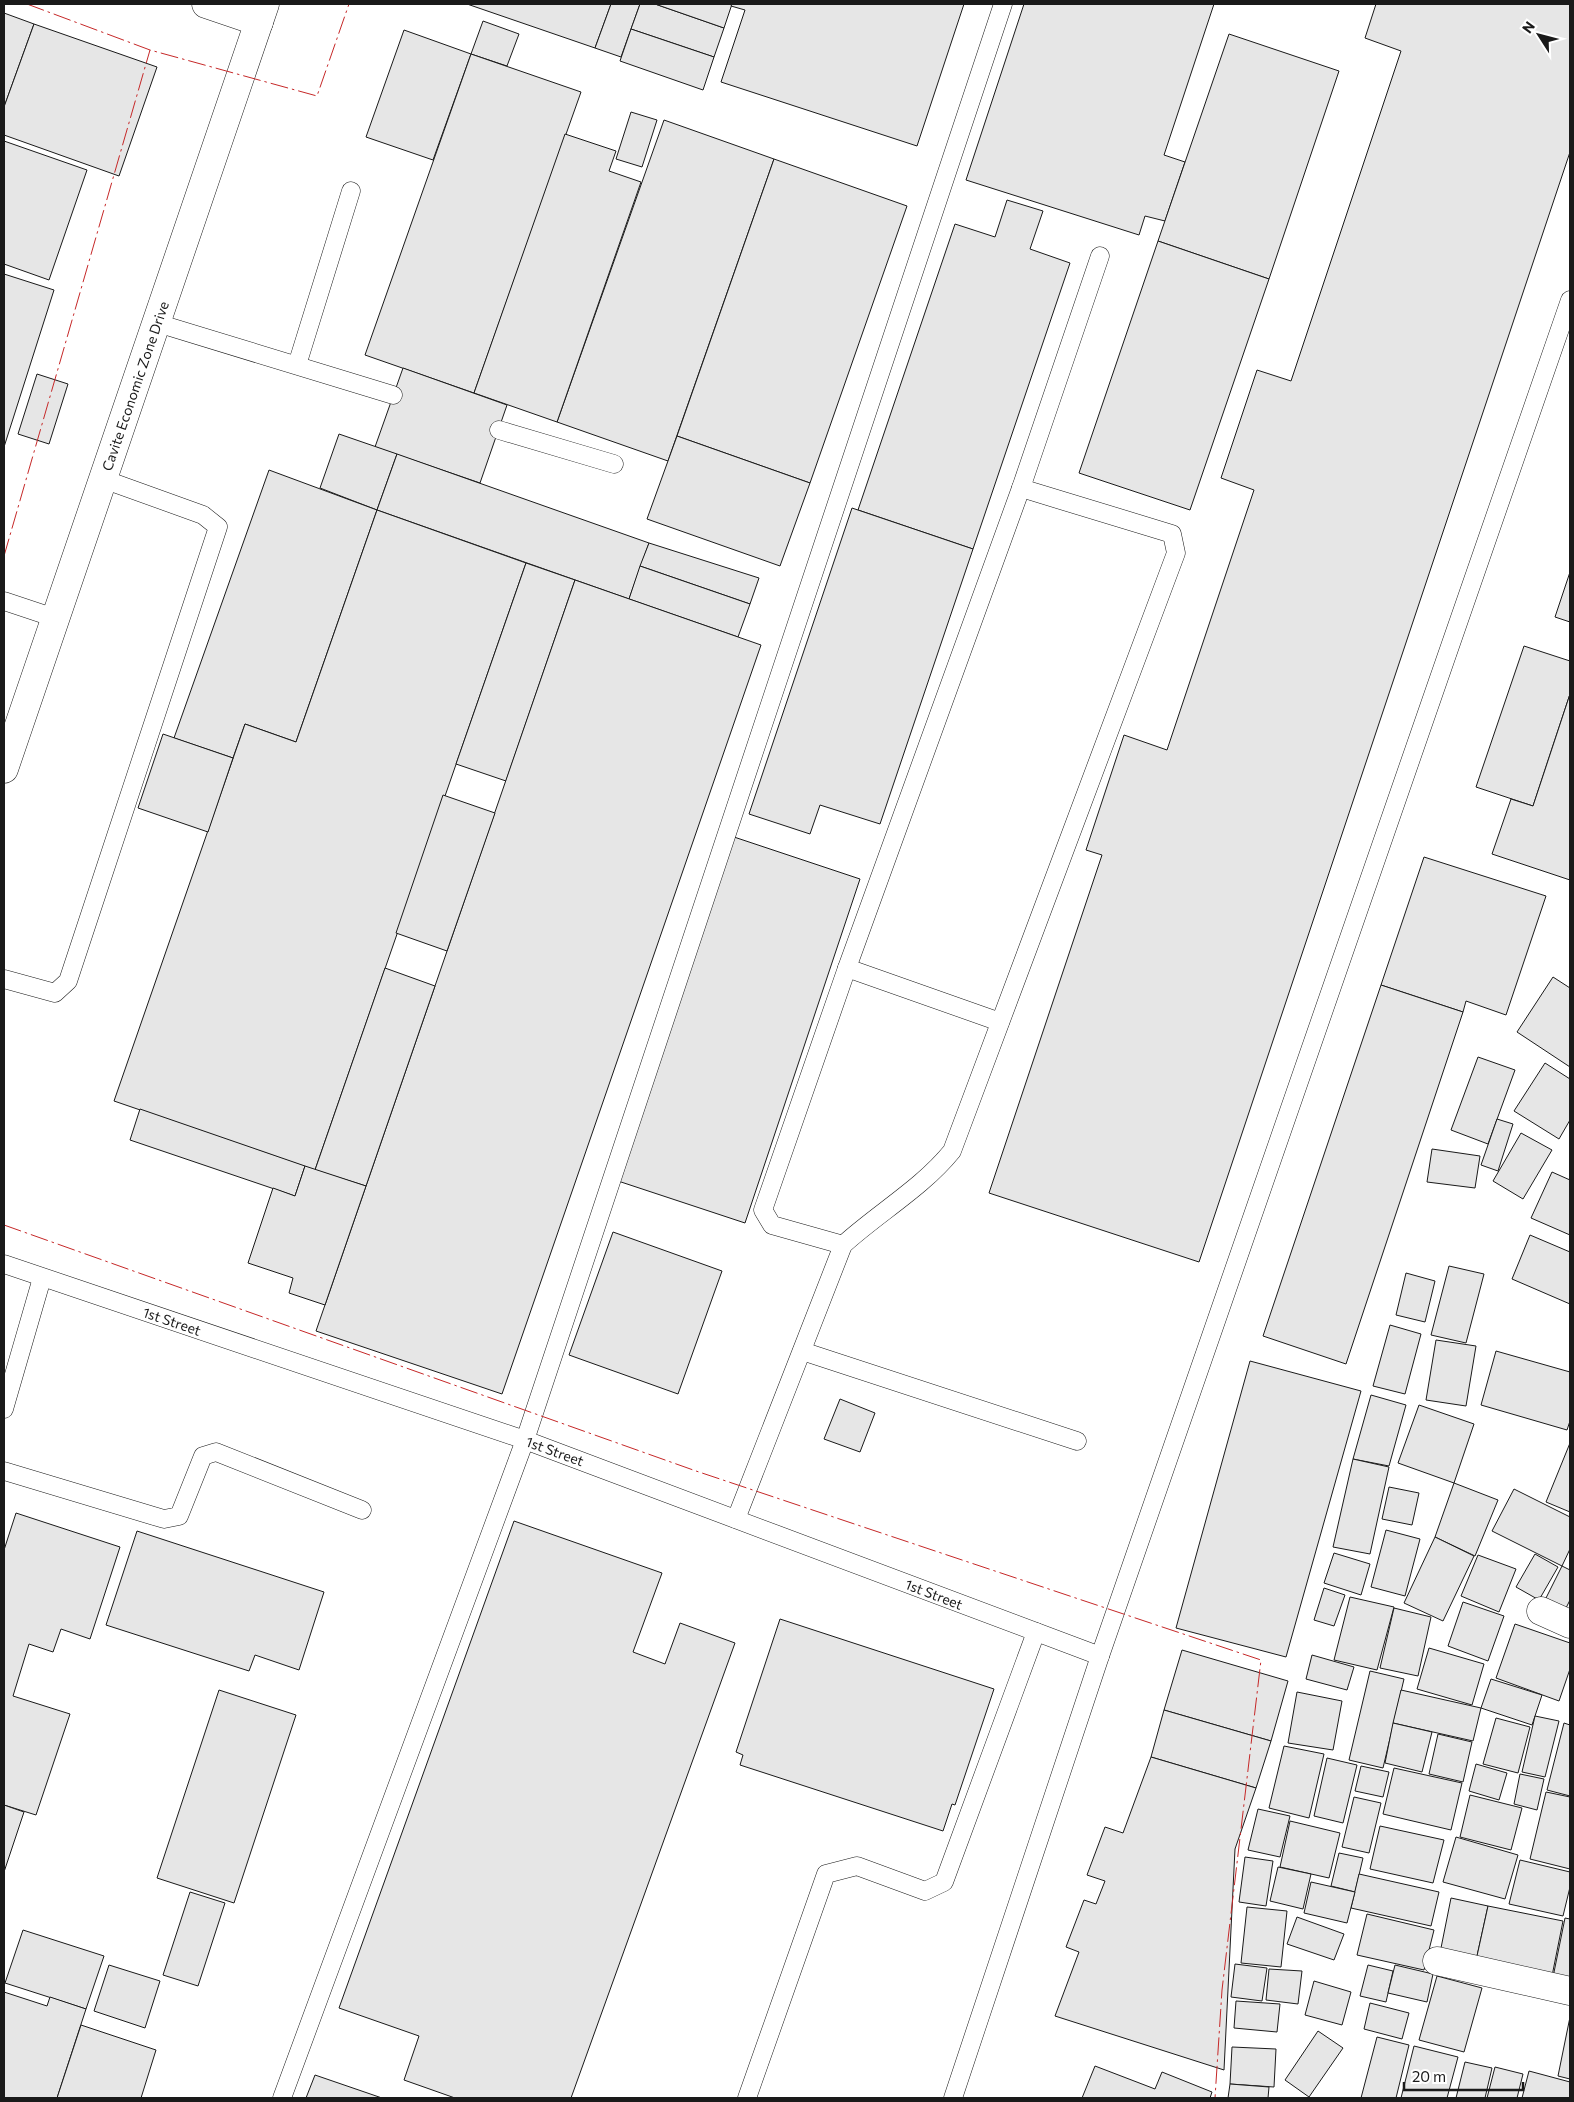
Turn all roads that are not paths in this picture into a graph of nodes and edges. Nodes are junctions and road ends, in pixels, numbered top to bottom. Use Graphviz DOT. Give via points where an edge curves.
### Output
graph roads {
  1 [pos="206,4"];
  2 [pos="1003,4"];
  3 [pos="262,13"];
  4 [pos="352,192"];
  5 [pos="1100,256"];
  6 [pos="1570,300"];
  7 [pos="156,322"];
  8 [pos="297,365"];
  9 [pos="393,395"];
  10 [pos="499,430"];
  11 [pos="614,464"];
  12 [pos="103,479"];
  13 [pos="1021,488"];
  14 [pos="4,601"];
  15 [pos="55,618"];
  16 [pos="4,769"];
  17 [pos="847,968"];
  18 [pos="4,979"];
  19 [pos="1000,1022"];
  20 [pos="843,1245"];
  21 [pos="4,1264"];
  22 [pos="42,1278"];
  23 [pos="802,1351"];
  24 [pos="4,1405"];
  25 [pos="525,1440"];
  26 [pos="1077,1441"];
  27 [pos="4,1471"];
  28 [pos="362,1510"];
  29 [pos="736,1519"];
  30 [pos="1542,1611"];
  31 [pos="1570,1624"];
  32 [pos="1036,1632"];
  33 [pos="1100,1656"];
  34 [pos="1437,1961"];
  35 [pos="1570,1991"];
  36 [pos="282,2098"];
  37 [pos="747,2098"];
  38 [pos="953,2098"];
  1 -- 3 [label="street"];
  2 -- 25 [label="lane"];
  3 -- 7 [label="street, Cavite Economic Zone Drive"];
  4 -- 8 [label="lane"];
  5 -- 13 [label="lane"];
  6 -- 33 [label="lane"];
  7 -- 8 [label="lane"];
  7 -- 12 [label="street, Cavite Economic Zone Drive"];
  8 -- 9 [label="lane"];
  10 -- 11 [label="lane"];
  12 -- 15 [label="street, Cavite Economic Zone Drive"];
  12 -- 18 [label="lane" via="203,515 218,528 68,981 55,993"];
  13 -- 17 [label="lane"];
  13 -- 19 [label="lane" via="1172,534 1176,554"];
  14 -- 15 [label="lane"];
  15 -- 16 [label="street, Cavite Economic Zone Drive"];
  17 -- 19 [label="lane"];
  17 -- 20 [label="lane" via="763,1210 772,1225"];
  19 -- 20 [label="lane" via="952,1151 938,1168"];
  20 -- 23 [label="lane"];
  21 -- 22 [label="lane, 1st Street"];
  22 -- 24 [label="lane"];
  22 -- 25 [label="lane, 1st Street"];
  23 -- 26 [label="lane"];
  23 -- 29 [label="lane"];
  25 -- 29 [label="lane, 1st Street"];
  25 -- 36 [label="lane"];
  27 -- 28 [label="lane" via="164,1520 179,1516 203,1456 216,1452"];
  29 -- 32 [label="lane, 1st Street"];
  30 -- 31 [label="street"];
  32 -- 33 [label="lane, 1st Street"];
  32 -- 37 [label="lane" via="944,1882 926,1891 857,1866 826,1874"];
  33 -- 38 [label="lane"];
  34 -- 35 [label="street"];
}
